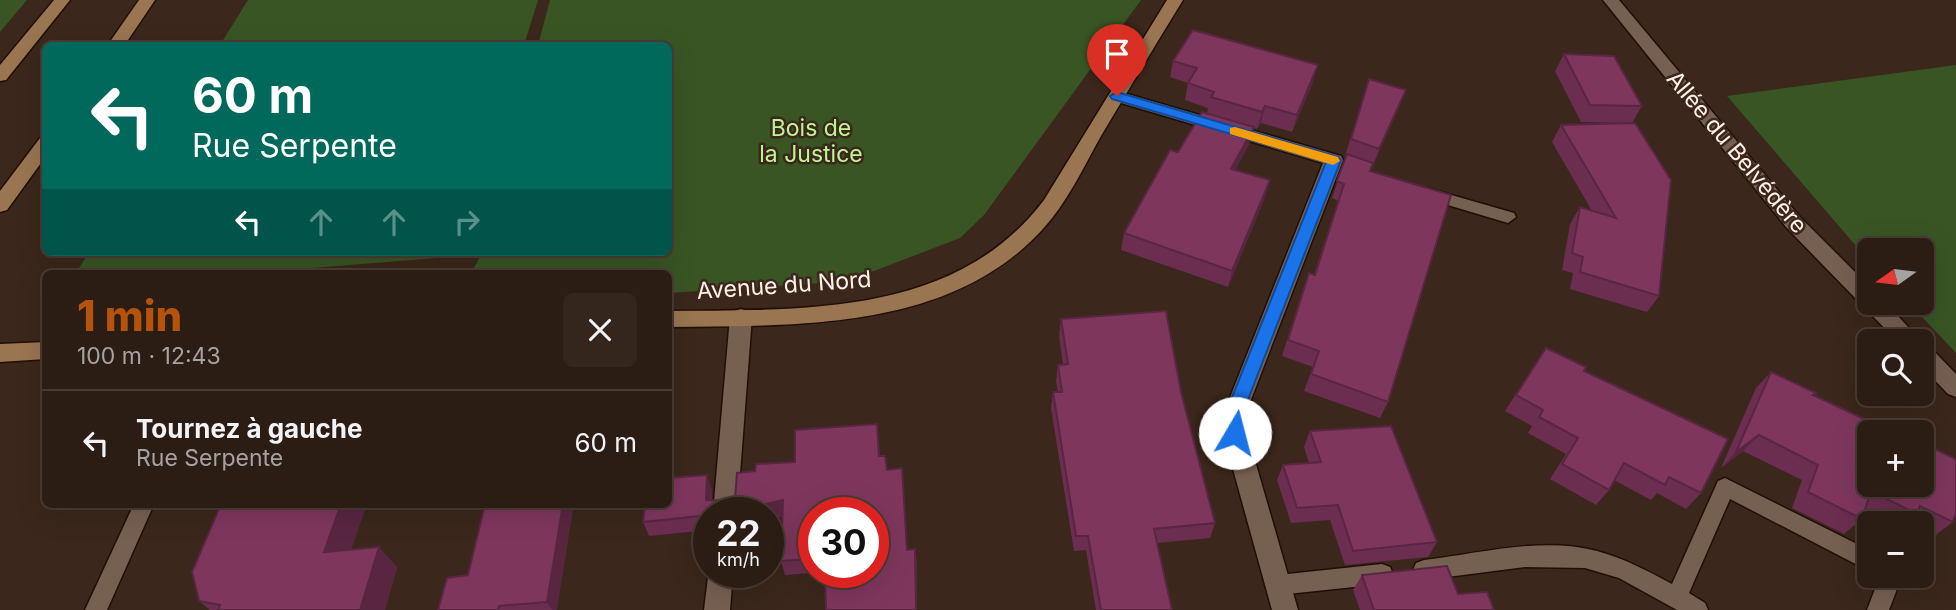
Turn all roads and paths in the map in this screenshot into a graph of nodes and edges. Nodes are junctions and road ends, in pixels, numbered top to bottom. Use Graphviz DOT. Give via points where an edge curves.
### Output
graph roads {
  1 [pos="62,0"];
  2 [pos="148,0"];
  3 [pos="1175,0"];
  4 [pos="1611,0"];
  5 [pos="118,42"];
  6 [pos="0,76"];
  7 [pos="1117,96"];
  8 [pos="42,147"];
  9 [pos="1412,188"];
  10 [pos="0,205"];
  11 [pos="1508,217"];
  12 [pos="1857,287"];
  13 [pos="1885,315"];
  14 [pos="741,317"];
  15 [pos="672,319"];
  16 [pos="1898,329"];
  17 [pos="42,350"];
  18 [pos="0,353"];
  19 [pos="1934,365"];
  20 [pos="1956,388"];
  21 [pos="726,497"];
  22 [pos="142,508"];
  23 [pos="1857,555"];
  24 [pos="1278,585"];
  25 [pos="719,588"];
  26 [pos="1886,588"];
  27 [pos="1676,598"];
  28 [pos="96,610"];
  29 [pos="717,610"];
  30 [pos="1285,610"];
  31 [pos="1698,610"];
  32 [pos="1878,610"];
  1 -- 6 [label="street"];
  2 -- 5 [label="street"];
  3 -- 7 [label="street, Avenue du Nord"];
  4 -- 12 [label="street, Allée du Belvédère" via="1793,222"];
  7 -- 14 [label="street, Avenue du Nord" via="1036,224 986,267 905,300 868,308"];
  7 -- 24 [label="street" via="1340,162 1236,410 1235,433"];
  8 -- 10 [label="street"];
  9 -- 11 [label="lane"];
  13 -- 16 [label="street, Allée du Belvédère"];
  14 -- 15 [label="street, Avenue du Nord"];
  14 -- 21 [label="street"];
  17 -- 18 [label="street"];
  19 -- 20 [label="street"];
  22 -- 28 [label="lane"];
  23 -- 27 [label="lane" via="1725,487"];
  24 -- 27 [label="lane" via="1543,557 1587,558"];
  24 -- 30 [label="street"];
  25 -- 29 [label="street"];
  26 -- 32 [label="lane"];
  27 -- 31 [label="lane"];
}
